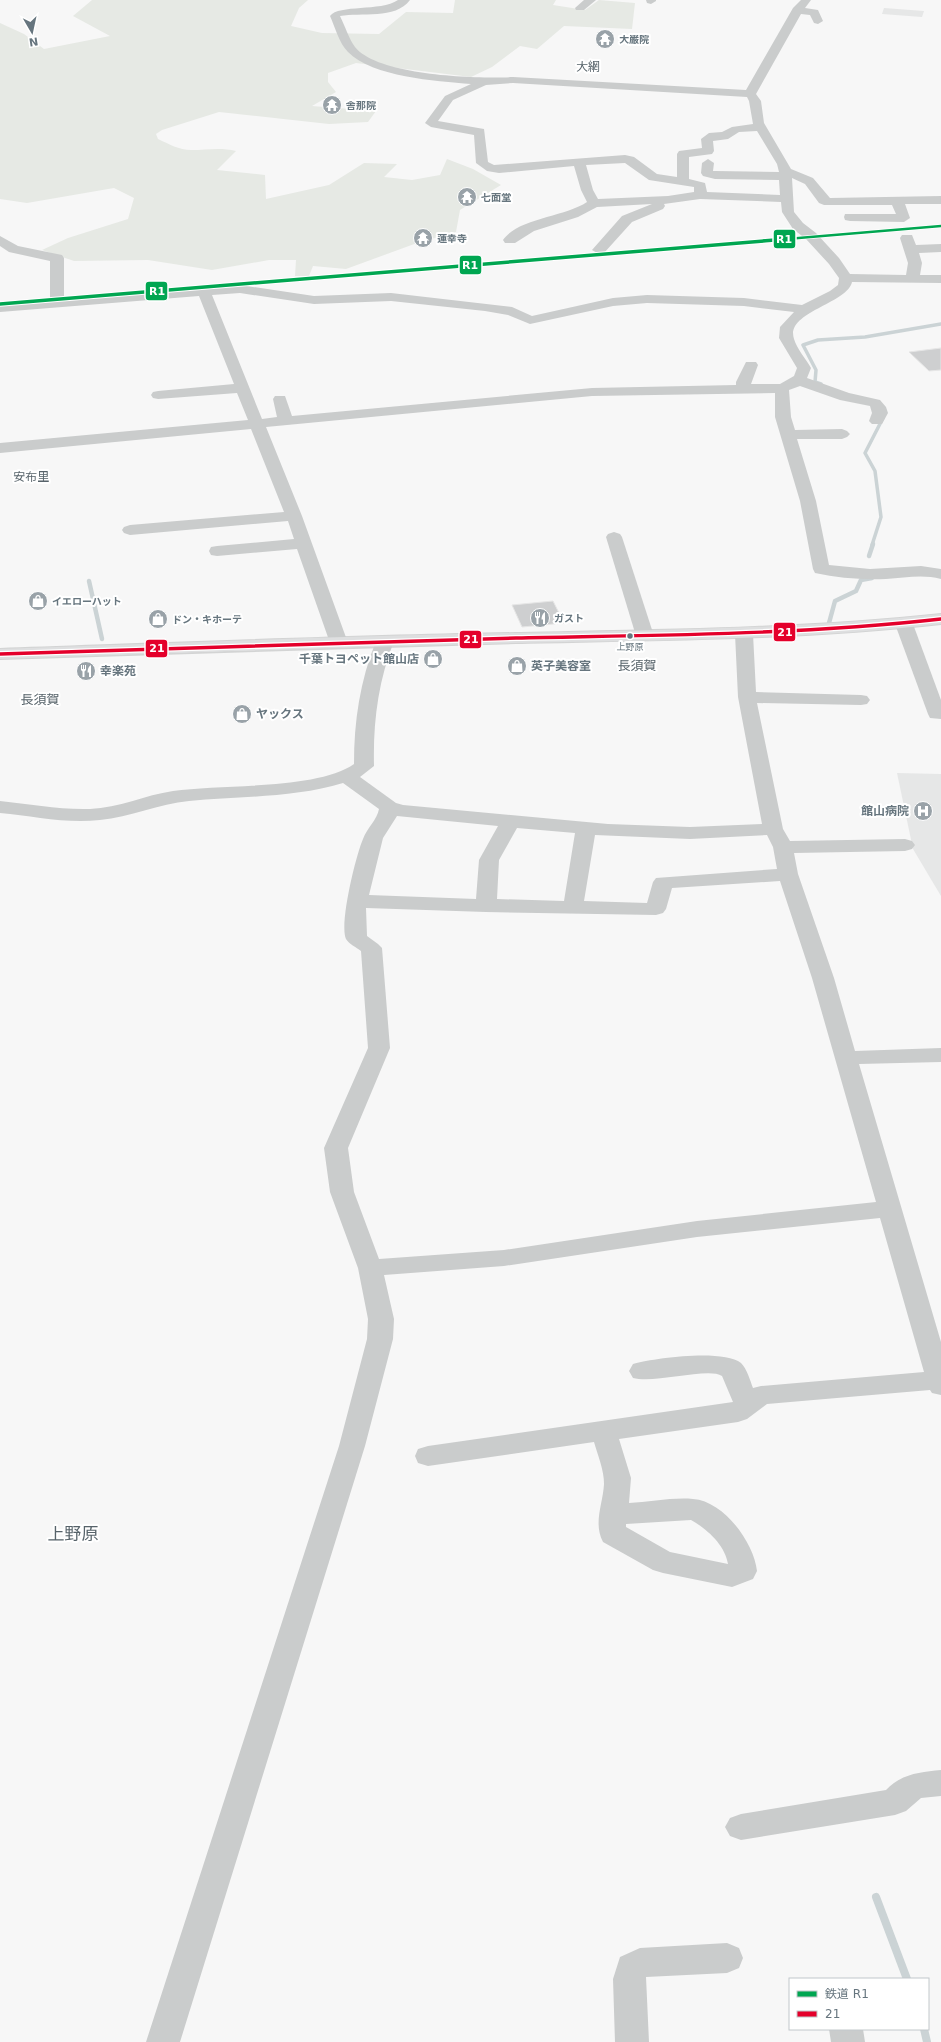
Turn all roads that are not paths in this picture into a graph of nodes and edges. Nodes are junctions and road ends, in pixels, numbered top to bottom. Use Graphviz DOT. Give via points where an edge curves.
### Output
graph roads {
  1 [pos="405,0"];
  2 [pos="591,0"];
  3 [pos="806,0"];
  4 [pos="331,4"];
  5 [pos="580,8"];
  6 [pos="797,10"];
  7 [pos="338,13"];
  8 [pos="818,21"];
  9 [pos="485,82"];
  10 [pos="750,94"];
  11 [pos="761,127"];
  12 [pos="580,162"];
  13 [pos="708,163"];
  14 [pos="785,174"];
  15 [pos="683,182"];
  16 [pos="700,195"];
  17 [pos="787,199"];
  18 [pos="668,200"];
  19 [pos="897,200"];
  20 [pos="941,200"];
  21 [pos="594,203"];
  22 [pos="850,217"];
  23 [pos="0,240"];
  24 [pos="510,240"];
  25 [pos="941,248"];
  26 [pos="599,250"];
  27 [pos="846,278"];
  28 [pos="911,279"];
  29 [pos="941,279"];
  30 [pos="204,292"];
  31 [pos="56,304"];
  32 [pos="0,308"];
  33 [pos="804,309"];
  34 [pos="751,365"];
  35 [pos="799,380"];
  36 [pos="242,388"];
  37 [pos="782,388"];
  38 [pos="745,390"];
  39 [pos="158,395"];
  40 [pos="280,398"];
  41 [pos="286,421"];
  42 [pos="877,421"];
  43 [pos="256,424"];
  44 [pos="842,434"];
  45 [pos="788,435"];
  46 [pos="0,448"];
  47 [pos="294,516"];
  48 [pos="130,530"];
  49 [pos="614,537"];
  50 [pos="304,543"];
  51 [pos="217,551"];
  52 [pos="941,574"];
  53 [pos="941,619"];
  54 [pos="904,624"];
  55 [pos="744,634"];
  56 [pos="645,636"];
  57 [pos="385,641"];
  58 [pos="339,642"];
  59 [pos="0,654"];
  60 [pos="747,698"];
  61 [pos="861,700"];
  62 [pos="937,714"];
  63 [pos="347,777"];
  64 [pos="0,807"];
  65 [pos="389,807"];
  66 [pos="511,820"];
  67 [pos="586,828"];
  68 [pos="773,829"];
  69 [pos="905,845"];
  70 [pos="783,847"];
  71 [pos="788,874"];
  72 [pos="358,901"];
  73 [pos="486,906"];
  74 [pos="573,907"];
  75 [pos="941,1055"];
  76 [pos="846,1058"];
  77 [pos="889,1209"];
  78 [pos="370,1268"];
  79 [pos="642,1371"];
  80 [pos="940,1383"];
  81 [pos="747,1405"];
  82 [pos="604,1432"];
  83 [pos="428,1456"];
  84 [pos="613,1515"];
  85 [pos="941,1783"];
  86 [pos="741,1827"];
  87 [pos="727,1958"];
  88 [pos="846,2030"];
  89 [pos="163,2042"];
  90 [pos="632,2042"];
  91 [pos="848,2042"];
  1 -- 7 [label="street" via="384,9"];
  2 -- 5 [label="street"];
  3 -- 6 [label="street"];
  4 -- 7 [label="street"];
  6 -- 8 [label="street" via="814,12"];
  6 -- 10 [label="street" via="782,32"];
  7 -- 9 [label="street" via="334,16 351,49 368,62 398,72"];
  9 -- 10 [label="street" via="512,80"];
  9 -- 12 [label="street" via="449,98 432,123 480,132 484,158 482,163 491,168"];
  10 -- 11 [label="street" via="755,101 758,123"];
  11 -- 14 [label="street" via="783,164"];
  11 -- 15 [label="street" via="736,129 724,136 709,137 708,150 683,154"];
  12 -- 15 [label="street" via="625,159 653,177"];
  12 -- 21 [label="street" via="587,190"];
  13 -- 14 [label="street" via="706,173 715,175"];
  14 -- 17 [label="street"];
  14 -- 19 [label="street" via="809,181 823,200 828,202"];
  15 -- 16 [label="street" via="701,186"];
  16 -- 17 [label="street"];
  16 -- 18 [label="street"];
  17 -- 27 [label="street" via="791,217 824,249"];
  18 -- 21 [label="street"];
  18 -- 26 [label="street" via="660,206 627,219"];
  19 -- 20 [label="street"];
  19 -- 22 [label="street" via="904,218"];
  21 -- 24 [label="street" via="578,212 519,232"];
  23 -- 31 [label="street" via="14,249 57,258"];
  25 -- 28 [label="street" via="908,243 916,260"];
  27 -- 28 [label="street"];
  27 -- 33 [label="street" via="844,287 835,294"];
  28 -- 29 [label="street"];
  30 -- 31 [label="street"];
  30 -- 33 [label="street" via="240,289 314,300 391,297 512,311 530,320 613,302 647,299 744,302"];
  30 -- 36 [label="street"];
  31 -- 32 [label="street"];
  33 -- 35 [label="street" via="787,327 786,338 804,368"];
  34 -- 38 [label="street" via="743,382"];
  35 -- 37 [label="street"];
  35 -- 42 [label="street" via="846,397 875,403 880,413"];
  36 -- 39 [label="street"];
  36 -- 43 [label="street"];
  37 -- 38 [label="street"];
  37 -- 45 [label="street" via="783,417"];
  38 -- 41 [label="street" via="592,392"];
  40 -- 41 [label="street"];
  41 -- 43 [label="street"];
  43 -- 46 [label="street"];
  43 -- 47 [label="street"];
  44 -- 45 [label="street"];
  45 -- 52 [label="street" via="808,501 822,569 852,574 926,570"];
  47 -- 48 [label="street"];
  47 -- 50 [label="street"];
  49 -- 56 [label="street"];
  50 -- 51 [label="street"];
  50 -- 58 [label="street"];
  53 -- 54 [label="highway"];
  54 -- 55 [label="highway"];
  54 -- 62 [label="street"];
  55 -- 56 [label="highway"];
  55 -- 60 [label="street"];
  56 -- 57 [label="highway"];
  57 -- 58 [label="highway"];
  57 -- 63 [label="street" via="373,671 368,694 364,766 360,772"];
  58 -- 59 [label="highway"];
  60 -- 61 [label="street"];
  60 -- 68 [label="street"];
  63 -- 64 [label="street" via="268,791 173,797 113,813 90,815"];
  63 -- 65 [label="street"];
  65 -- 66 [label="street" via="401,811"];
  65 -- 72 [label="street" via="388,814 373,838"];
  66 -- 67 [label="street"];
  66 -- 73 [label="street" via="489,860"];
  67 -- 68 [label="street" via="690,833"];
  67 -- 74 [label="street"];
  68 -- 70 [label="street"];
  69 -- 70 [label="street"];
  70 -- 71 [label="street"];
  71 -- 74 [label="street" via="663,882 656,909"];
  71 -- 76 [label="street"];
  72 -- 73 [label="street"];
  72 -- 78 [label="street" via="356,938 371,948 379,1048 336,1148 342,1192"];
  73 -- 74 [label="street"];
  75 -- 76 [label="street"];
  76 -- 77 [label="street"];
  77 -- 78 [label="street" via="697,1229 504,1258"];
  77 -- 80 [label="street"];
  78 -- 89 [label="street" via="381,1319 380,1339 352,1446"];
  79 -- 81 [label="street" via="696,1365 724,1365 732,1371"];
  80 -- 81 [label="street" via="761,1395"];
  81 -- 82 [label="street" via="738,1412"];
  82 -- 83 [label="street"];
  82 -- 84 [label="street" via="617,1478 616,1506"];
  85 -- 86 [label="street" via="919,1785 905,1790 895,1802"];
  87 -- 90 [label="street" via="640,1963 632,1967 629,1979"];
  88 -- 91 [label="street"];
}
